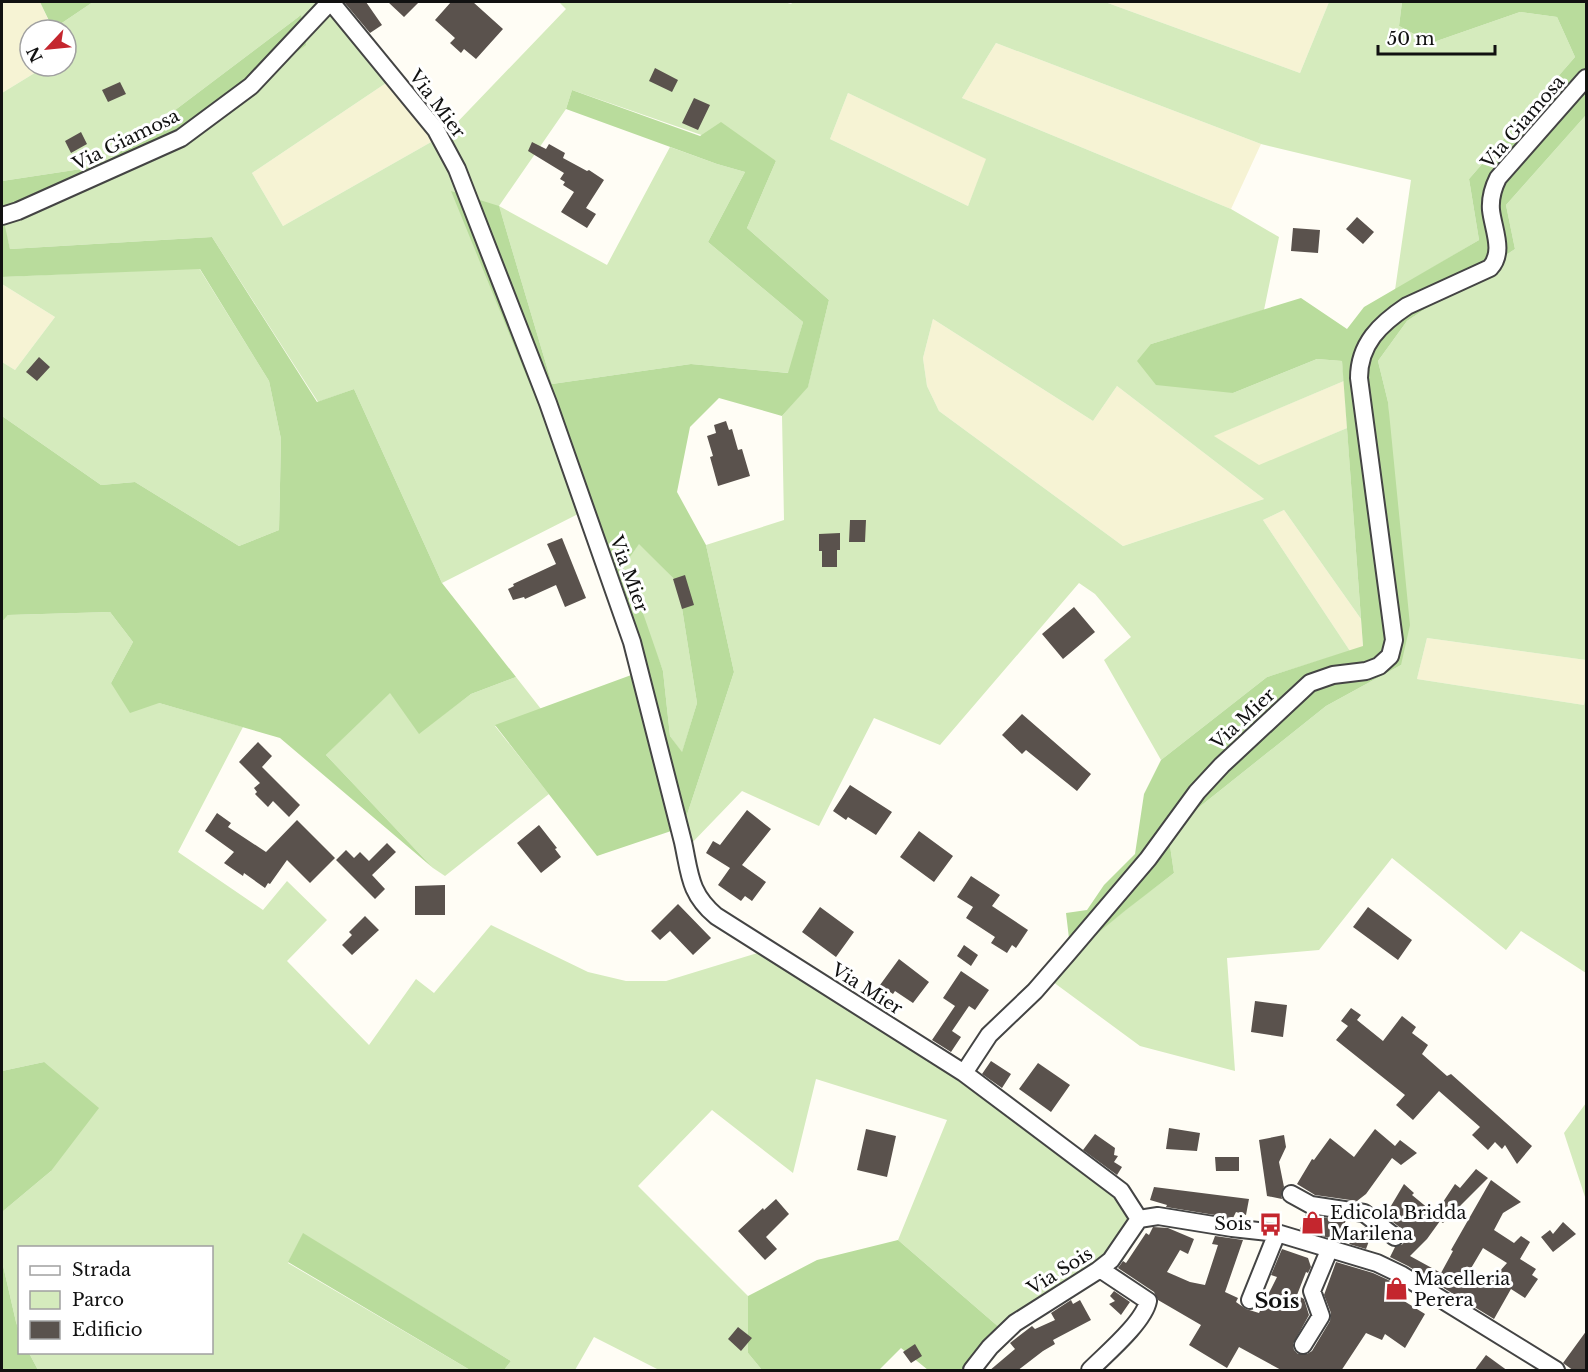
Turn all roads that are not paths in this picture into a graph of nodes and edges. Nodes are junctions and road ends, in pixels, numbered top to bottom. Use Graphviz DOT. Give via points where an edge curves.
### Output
graph roads {
  1 [pos="331,2"];
  2 [pos="1587,78"];
  3 [pos="2,216"];
  4 [pos="1359,370"];
  5 [pos="964,1073"];
  6 [pos="1291,1194"];
  7 [pos="1139,1219"];
  8 [pos="1276,1233"];
  9 [pos="1395,1237"];
  10 [pos="1330,1248"];
  11 [pos="1100,1269"];
  12 [pos="1250,1300"];
  13 [pos="1304,1345"];
  14 [pos="972,1371"];
  15 [pos="1090,1371"];
  16 [pos="1556,1371"];
  1 -- 3 [label="street, Via Giamosa" via="251,86 181,138"];
  1 -- 5 [label="street, Via Mier" via="436,130 457,170 548,403 632,642 696,893 716,916"];
  2 -- 4 [label="street, Via Giamosa" via="1498,178 1491,208 1497,244 1495,262 1490,268 1396,313 1368,341"];
  4 -- 5 [label="street, Via Mier" via="1394,640 1390,656 1366,671 1333,675 1310,683 1222,765 1068,953 989,1035"];
  5 -- 7 [label="street, Via Mier" via="1121,1191"];
  6 -- 9 [label="street" via="1311,1205 1364,1213"];
  7 -- 8 [label="street" via="1158,1216"];
  7 -- 11 [label="street, Via Sois" via="1117,1254"];
  8 -- 10 [label="street"];
  8 -- 12 [label="street"];
  10 -- 13 [label="street" via="1312,1291 1321,1316"];
  10 -- 16 [label="street" via="1392,1269"];
  11 -- 14 [label="street, Via Sois" via="1015,1323"];
  11 -- 15 [label="street" via="1148,1301 1134,1324"];
}
